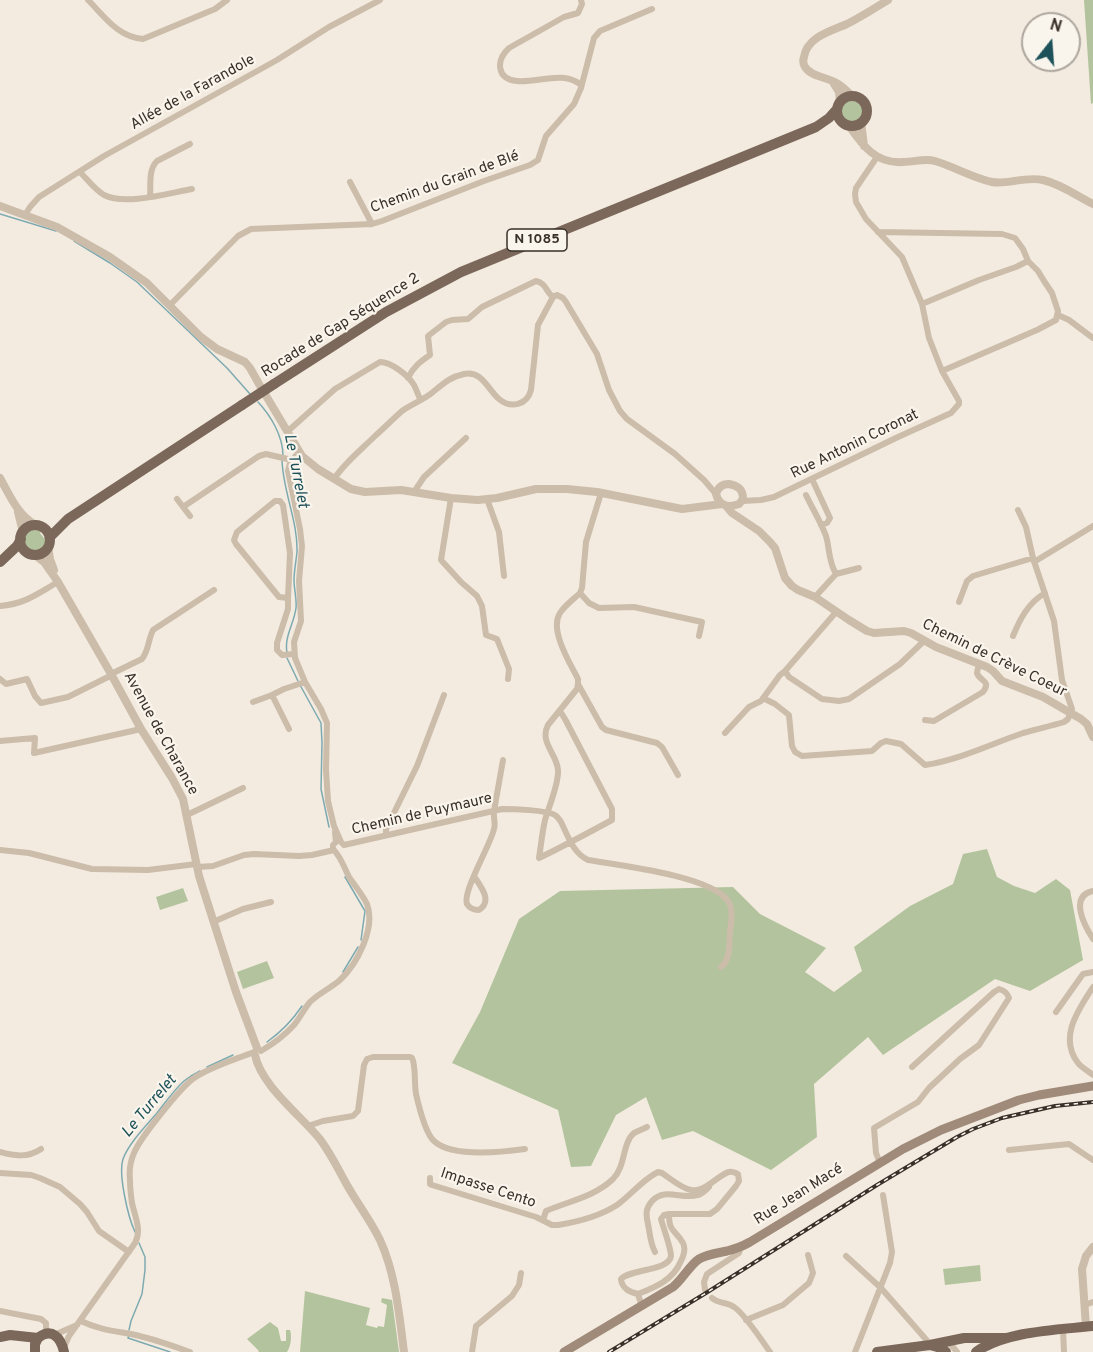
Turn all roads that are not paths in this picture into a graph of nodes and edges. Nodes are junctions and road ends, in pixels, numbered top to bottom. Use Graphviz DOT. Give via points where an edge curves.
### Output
graph roads {
  1 [pos="88,0"];
  2 [pos="228,0"];
  3 [pos="380,0"];
  4 [pos="581,0"];
  5 [pos="888,0"];
  6 [pos="652,9"];
  7 [pos="830,79"];
  8 [pos="581,86"];
  9 [pos="852,96"];
  10 [pos="839,105"];
  11 [pos="861,122"];
  12 [pos="846,124"];
  13 [pos="816,126"];
  14 [pos="190,144"];
  15 [pos="864,147"];
  16 [pos="877,157"];
  17 [pos="80,172"];
  18 [pos="350,182"];
  19 [pos="192,189"];
  20 [pos="150,197"];
  21 [pos="1093,204"];
  22 [pos="0,206"];
  23 [pos="25,215"];
  24 [pos="372,224"];
  25 [pos="878,232"];
  26 [pos="1028,261"];
  27 [pos="556,297"];
  28 [pos="922,304"];
  29 [pos="171,305"];
  30 [pos="1058,315"];
  31 [pos="1093,338"];
  32 [pos="942,371"];
  33 [pos="408,378"];
  34 [pos="420,399"];
  35 [pos="288,431"];
  36 [pos="466,438"];
  37 [pos="299,452"];
  38 [pos="285,459"];
  39 [pos="0,478"];
  40 [pos="334,479"];
  41 [pos="812,479"];
  42 [pos="704,480"];
  43 [pos="723,485"];
  44 [pos="414,492"];
  45 [pos="742,492"];
  46 [pos="601,493"];
  47 [pos="716,495"];
  48 [pos="806,495"];
  49 [pos="451,498"];
  50 [pos="177,499"];
  51 [pos="487,499"];
  52 [pos="761,500"];
  53 [pos="740,503"];
  54 [pos="724,505"];
  55 [pos="183,507"];
  56 [pos="702,507"];
  57 [pos="17,508"];
  58 [pos="1018,510"];
  59 [pos="190,516"];
  60 [pos="68,519"];
  61 [pos="741,519"];
  62 [pos="821,525"];
  63 [pos="39,526"];
  64 [pos="1093,526"];
  65 [pos="22,536"];
  66 [pos="49,542"];
  67 [pos="32,554"];
  68 [pos="1033,560"];
  69 [pos="0,562"];
  70 [pos="859,568"];
  71 [pos="836,574"];
  72 [pos="504,576"];
  73 [pos="58,582"];
  74 [pos="214,590"];
  75 [pos="580,592"];
  76 [pos="1045,593"];
  77 [pos="815,597"];
  78 [pos="288,598"];
  79 [pos="958,602"];
  80 [pos="0,606"];
  81 [pos="837,612"];
  82 [pos="699,636"];
  83 [pos="1012,636"];
  84 [pos="925,640"];
  85 [pos="292,654"];
  86 [pos="979,664"];
  87 [pos="785,671"];
  88 [pos="112,675"];
  89 [pos="0,679"];
  90 [pos="508,679"];
  91 [pos="302,684"];
  92 [pos="578,684"];
  93 [pos="272,695"];
  94 [pos="444,695"];
  95 [pos="763,699"];
  96 [pos="253,702"];
  97 [pos="560,711"];
  98 [pos="1071,713"];
  99 [pos="925,720"];
  100 [pos="141,729"];
  101 [pos="289,729"];
  102 [pos="725,734"];
  103 [pos="1093,737"];
  104 [pos="0,741"];
  105 [pos="504,760"];
  106 [pos="678,775"];
  107 [pos="243,788"];
  108 [pos="494,811"];
  109 [pos="548,813"];
  110 [pos="186,814"];
  111 [pos="386,835"];
  112 [pos="571,843"];
  113 [pos="339,847"];
  114 [pos="0,850"];
  115 [pos="197,866"];
  116 [pos="474,876"];
  117 [pos="1093,891"];
  118 [pos="271,902"];
  119 [pos="213,922"];
  120 [pos="1091,936"];
  121 [pos="721,967"];
  122 [pos="1093,972"];
  123 [pos="1093,987"];
  124 [pos="1056,1012"];
  125 [pos="257,1052"];
  126 [pos="912,1067"];
  127 [pos="1093,1075"];
  128 [pos="1092,1089"];
  129 [pos="308,1126"];
  130 [pos="647,1127"];
  131 [pos="41,1149"];
  132 [pos="525,1149"];
  133 [pos="1009,1150"];
  134 [pos="0,1152"];
  135 [pos="1093,1160"];
  136 [pos="880,1163"];
  137 [pos="0,1173"];
  138 [pos="430,1178"];
  139 [pos="714,1182"];
  140 [pos="883,1195"];
  141 [pos="669,1214"];
  142 [pos="543,1220"];
  143 [pos="741,1246"];
  144 [pos="1093,1247"];
  145 [pos="129,1252"];
  146 [pos="655,1252"];
  147 [pos="808,1256"];
  148 [pos="846,1256"];
  149 [pos="521,1273"];
  150 [pos="881,1288"];
  151 [pos="651,1289"];
  152 [pos="705,1290"];
  153 [pos="638,1294"];
  154 [pos="656,1298"];
  155 [pos="712,1298"];
  156 [pos="1089,1304"];
  157 [pos="642,1307"];
  158 [pos="0,1311"];
  159 [pos="746,1320"];
  160 [pos="80,1323"];
  161 [pos="1089,1327"];
  162 [pos="1063,1330"];
  163 [pos="46,1335"];
  164 [pos="0,1338"];
  165 [pos="1007,1338"];
  166 [pos="930,1345"];
  167 [pos="947,1346"];
  168 [pos="64,1350"];
  169 [pos="35,1351"];
  170 [pos="190,1352"];
  171 [pos="404,1352"];
  172 [pos="472,1352"];
  173 [pos="564,1352"];
  174 [pos="770,1352"];
  175 [pos="855,1352"];
  176 [pos="877,1352"];
  177 [pos="957,1352"];
  178 [pos="976,1352"];
  179 [pos="1064,1352"];
  1 -- 2 [label="street" via="119,31 143,39"];
  3 -- 17 [label="street, Allée de la Farandole"];
  4 -- 8 [label="street" via="578,13 509,48 500,69 510,80 562,78"];
  5 -- 7 [label="street" via="809,45 803,61 806,68"];
  6 -- 8 [label="street, Chemin du Grain de Blé" via="596,34"];
  7 -- 9 [label="street"];
  7 -- 10 [label="street" via="837,89"];
  8 -- 24 [label="street, Chemin du Grain de Blé" via="574,104 546,136 538,159 530,165"];
  9 -- 10 [label="main road"];
  9 -- 11 [label="main road" via="867,107"];
  10 -- 12 [label="main road" via="838,117"];
  10 -- 13 [label="main road, Rocade de Gap Séquence 2 / N 1085"];
  11 -- 12 [label="main road"];
  11 -- 15 [label="street"];
  12 -- 13 [label="main road, Rocade de Gap Séquence 2 / N 1085"];
  12 -- 15 [label="street"];
  13 -- 60 [label="main road, Rocade de Gap Séquence 2 / N 1085, bridge" via="461,272 386,312"];
  14 -- 20 [label="street" via="157,161 152,170"];
  15 -- 16 [label="street"];
  16 -- 21 [label="street" via="894,162 935,161 994,183 1040,180"];
  16 -- 25 [label="street" via="858,183 855,198 860,211"];
  17 -- 20 [label="street" via="104,195"];
  17 -- 23 [label="street, Allée de la Farandole" via="39,197"];
  18 -- 24 [label="street"];
  19 -- 20 [label="street"];
  22 -- 23 [label="street"];
  23 -- 29 [label="street" via="67,231 110,257"];
  24 -- 29 [label="street, Chemin du Grain de Blé" via="251,229 238,236"];
  25 -- 26 [label="street" via="1002,234 1015,238"];
  25 -- 28 [label="street" via="902,257"];
  26 -- 28 [label="street"];
  26 -- 30 [label="street" via="1052,293"];
  27 -- 33 [label="street" via="536,281 482,307 468,319 446,322 428,336 430,355"];
  27 -- 34 [label="street" via="538,325 531,390 526,401 507,404 481,379 467,373 453,377"];
  27 -- 42 [label="street" via="566,302 597,354 609,390 627,420"];
  28 -- 32 [label="street" via="928,338"];
  29 -- 35 [label="street" via="217,350 245,362"];
  30 -- 31 [label="street"];
  30 -- 32 [label="street" via="1037,330"];
  32 -- 41 [label="street, Rue Antonin Coronat" via="958,400 958,407 951,413"];
  33 -- 34 [label="street"];
  33 -- 35 [label="street" via="388,363 380,362 335,389"];
  34 -- 40 [label="street" via="348,461"];
  35 -- 37 [label="street"];
  36 -- 44 [label="street" via="424,477"];
  37 -- 38 [label="street"];
  37 -- 40 [label="street"];
  38 -- 55 [label="street" via="259,456"];
  38 -- 85 [label="street" via="302,546 301,621"];
  39 -- 57 [label="street"];
  40 -- 44 [label="street" via="365,492"];
  41 -- 52 [label="street, Rue Antonin Coronat"];
  41 -- 62 [label="street" via="830,518"];
  42 -- 43 [label="street"];
  42 -- 47 [label="street"];
  43 -- 45 [label="street" via="734,485"];
  43 -- 47 [label="street"];
  44 -- 49 [label="street"];
  45 -- 52 [label="street"];
  45 -- 53 [label="street"];
  46 -- 51 [label="street" via="536,489"];
  46 -- 56 [label="street" via="672,508"];
  46 -- 75 [label="street" via="586,542"];
  47 -- 54 [label="street"];
  47 -- 56 [label="street"];
  48 -- 62 [label="street"];
  49 -- 51 [label="street"];
  49 -- 90 [label="street" via="441,560 477,596 486,635 497,639 509,669"];
  50 -- 55 [label="street"];
  51 -- 72 [label="street" via="499,532"];
  52 -- 53 [label="street, Rue Antonin Coronat"];
  53 -- 54 [label="street"];
  53 -- 61 [label="street"];
  54 -- 56 [label="street"];
  54 -- 61 [label="street, Chemin de Crève Coeur"];
  55 -- 59 [label="street"];
  57 -- 63 [label="street" via="30,523"];
  57 -- 65 [label="street"];
  58 -- 68 [label="street" via="1026,526"];
  60 -- 63 [label="main road, Rocade de Gap Séquence 2 / N 1085"];
  60 -- 66 [label="main road, Rocade de Gap Séquence 2 / N 1085"];
  61 -- 77 [label="street, Chemin de Crève Coeur" via="775,548 789,584"];
  62 -- 71 [label="street"];
  63 -- 65 [label="main road" via="28,527"];
  63 -- 66 [label="main road" via="48,533"];
  64 -- 68 [label="street"];
  65 -- 67 [label="main road" via="22,547"];
  65 -- 69 [label="main road"];
  66 -- 67 [label="main road" via="43,553"];
  66 -- 73 [label="street, Avenue de Charance"];
  67 -- 69 [label="main road"];
  67 -- 73 [label="street, Avenue de Charance" via="44,562"];
  68 -- 76 [label="street"];
  68 -- 79 [label="street" via="973,576"];
  70 -- 71 [label="street"];
  71 -- 77 [label="street"];
  73 -- 80 [label="street" via="23,602"];
  73 -- 88 [label="street, Avenue de Charance"];
  74 -- 88 [label="street" via="153,630 142,659"];
  75 -- 82 [label="street" via="600,608 634,607 702,622"];
  75 -- 92 [label="street" via="559,614 556,627"];
  76 -- 83 [label="street" via="1034,600"];
  76 -- 98 [label="street"];
  77 -- 81 [label="street, Chemin de Crève Coeur"];
  78 -- 78 [label="street" via="290,553 283,505 275,501 237,532 234,540 279,597"];
  78 -- 85 [label="street" via="277,650 283,655"];
  81 -- 84 [label="street, Chemin de Crève Coeur" via="867,631 904,631"];
  81 -- 87 [label="street"];
  84 -- 86 [label="street, Chemin de Crève Coeur"];
  84 -- 87 [label="street" via="900,664 849,699 822,699"];
  85 -- 91 [label="street"];
  86 -- 98 [label="street, Chemin de Crève Coeur" via="1002,681"];
  86 -- 99 [label="street" via="978,675 986,682 983,692 934,721"];
  87 -- 95 [label="street"];
  88 -- 89 [label="street" via="68,697 41,703 27,679 6,684"];
  88 -- 100 [label="street, Avenue de Charance"];
  91 -- 93 [label="street"];
  91 -- 113 [label="street" via="327,723 328,801"];
  92 -- 97 [label="street"];
  92 -- 106 [label="street" via="602,727 657,743"];
  93 -- 96 [label="street"];
  93 -- 101 [label="street"];
  94 -- 111 [label="street"];
  95 -- 98 [label="street" via="789,715 792,746 797,754 872,751 886,741 901,744 925,765 1064,722"];
  95 -- 102 [label="street" via="749,707"];
  97 -- 109 [label="street" via="546,730 546,742 558,771"];
  97 -- 112 [label="street" via="612,809 612,820"];
  98 -- 103 [label="street, Chemin de Crève Coeur" via="1087,724"];
  100 -- 104 [label="street" via="34,753 35,738"];
  100 -- 110 [label="street, Avenue de Charance" via="172,778"];
  105 -- 108 [label="street"];
  107 -- 110 [label="street"];
  108 -- 109 [label="street, Chemin de Puymaure"];
  108 -- 111 [label="street, Chemin de Puymaure"];
  108 -- 116 [label="street" via="494,832"];
  109 -- 112 [label="street" via="559,818"];
  109 -- 112 [label="street" via="539,858"];
  110 -- 115 [label="street, Avenue de Charance"];
  111 -- 113 [label="street, Chemin de Puymaure"];
  112 -- 121 [label="street" via="588,860 683,878 722,894 732,911 729,953"];
  113 -- 115 [label="street, Chemin de Puymaure" via="312,855 244,855 213,866"];
  113 -- 125 [label="street" via="347,873 368,909 363,945 340,979 315,998 294,1026"];
  114 -- 115 [label="street, Chemin de Puymaure" via="92,869"];
  115 -- 119 [label="street, Avenue de Charance"];
  116 -- 116 [label="street" via="466,900 468,906 479,910 486,896"];
  117 -- 120 [label="street" via="1085,893 1080,907"];
  118 -- 119 [label="street"];
  119 -- 125 [label="street, Avenue de Charance"];
  122 -- 124 [label="street" via="1083,974"];
  123 -- 127 [label="street" via="1072,1022 1070,1035 1078,1063"];
  125 -- 129 [label="street, Avenue de Charance" via="261,1070 270,1084"];
  125 -- 145 [label="street" via="194,1078 140,1142 130,1170 139,1233"];
  126 -- 136 [label="street" via="994,992 999,989 1008,994 979,1045 918,1102 874,1128"];
  128 -- 136 [label="main road, Rue Jean Macé" via="1065,1090 1019,1100 922,1139"];
  129 -- 132 [label="street" via="356,1114 367,1059 410,1057 414,1061 417,1096 432,1140 440,1146 488,1153"];
  129 -- 171 [label="street, Avenue de Charance" via="329,1153 380,1240 391,1271"];
  130 -- 142 [label="street" via="632,1136 613,1180 587,1196 546,1211"];
  131 -- 134 [label="street" via="25,1155"];
  133 -- 135 [label="street" via="1069,1144"];
  136 -- 143 [label="main road, Rue Jean Macé"];
  137 -- 145 [label="street" via="31,1175 60,1187 80,1203 99,1231"];
  138 -- 142 [label="street, Impasse Cento" via="432,1185"];
  139 -- 141 [label="street" via="731,1171 740,1177 710,1214"];
  139 -- 142 [label="street" via="696,1191 658,1172 617,1205 596,1215 558,1225"];
  139 -- 146 [label="street" via="696,1196 666,1194 650,1203 646,1214"];
  140 -- 150 [label="street" via="892,1252"];
  141 -- 151 [label="street" via="670,1227 682,1242 684,1253 674,1274"];
  141 -- 153 [label="street" via="661,1219 669,1259 654,1269 621,1279 627,1290"];
  143 -- 152 [label="street" via="737,1255 707,1274"];
  143 -- 154 [label="main road, Rue Jean Macé" via="700,1258 681,1281"];
  144 -- 156 [label="street" via="1082,1269"];
  145 -- 160 [label="street"];
  147 -- 159 [label="street" via="813,1273 809,1283 783,1305"];
  148 -- 150 [label="street"];
  149 -- 172 [label="street" via="512,1296 476,1326"];
  150 -- 166 [label="street"];
  150 -- 175 [label="street"];
  151 -- 153 [label="street"];
  151 -- 154 [label="street"];
  153 -- 157 [label="street"];
  154 -- 157 [label="main road, Rue Jean Macé"];
  155 -- 159 [label="street" via="735,1307"];
  156 -- 161 [label="street"];
  157 -- 173 [label="main road, Rue Jean Macé"];
  158 -- 163 [label="street" via="41,1319"];
  159 -- 174 [label="street"];
  160 -- 163 [label="street"];
  160 -- 168 [label="street"];
  160 -- 170 [label="street"];
  161 -- 162 [label="main road"];
  162 -- 165 [label="main road"];
  162 -- 179 [label="street"];
  163 -- 164 [label="main road"];
  163 -- 168 [label="main road" via="58,1338"];
  163 -- 169 [label="main road" via="35,1344"];
  164 -- 169 [label="main road" via="18,1341"];
  165 -- 167 [label="main road" via="968,1338"];
  165 -- 178 [label="main road"];
  166 -- 167 [label="main road"];
  166 -- 176 [label="main road"];
  167 -- 177 [label="street"];
}
